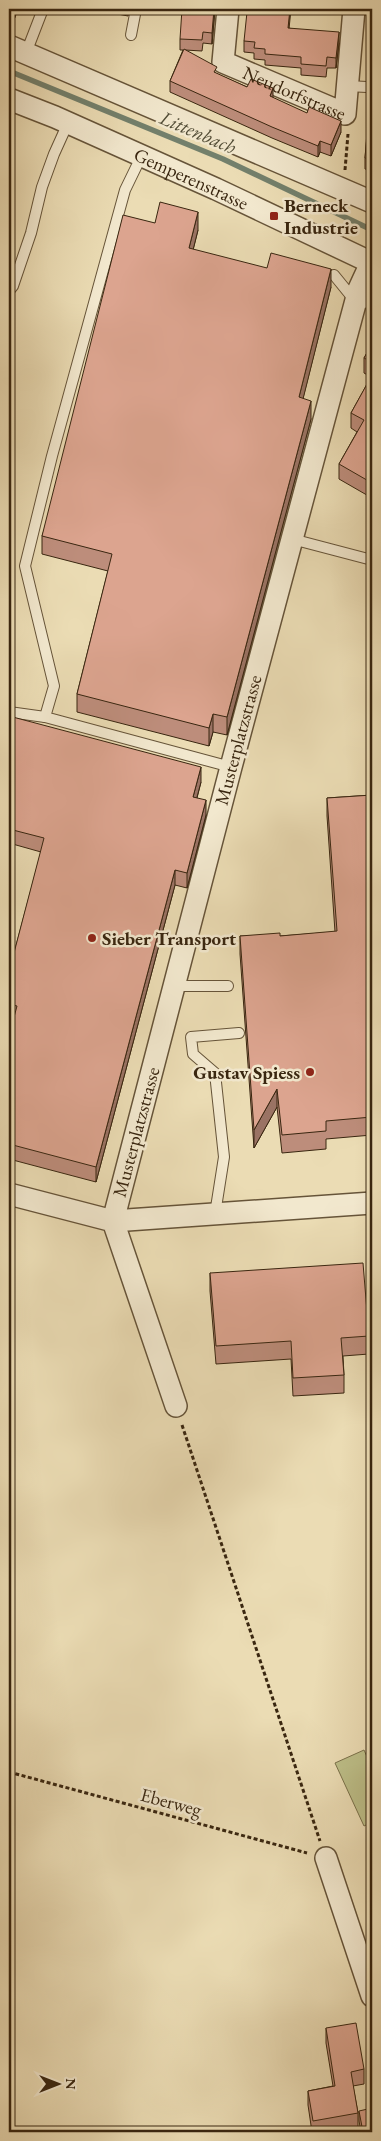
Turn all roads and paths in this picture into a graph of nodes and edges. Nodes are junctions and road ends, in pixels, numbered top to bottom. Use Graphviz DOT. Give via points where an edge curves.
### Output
graph roads {
  1 [pos="43,9"];
  2 [pos="136,9"];
  3 [pos="228,9"];
  4 [pos="354,9"];
  5 [pos="131,35"];
  6 [pos="17,49"];
  7 [pos="9,99"];
  8 [pos="345,114"];
  9 [pos="68,123"];
  10 [pos="141,157"];
  11 [pos="343,190"];
  12 [pos="372,202"];
  13 [pos="372,263"];
  14 [pos="334,275"];
  15 [pos="9,291"];
  16 [pos="364,303"];
  17 [pos="292,539"];
  18 [pos="372,560"];
  19 [pos="9,712"];
  20 [pos="45,717"];
  21 [pos="231,767"];
  22 [pos="174,986"];
  23 [pos="228,986"];
  24 [pos="239,1032"];
  25 [pos="9,1194"];
  26 [pos="372,1203"];
  27 [pos="214,1214"];
  28 [pos="113,1220"];
  29 [pos="176,1406"];
  30 [pos="9,1772"];
  31 [pos="326,1858"];
  32 [pos="372,1996"];
  1 -- 6 [label="lane"];
  2 -- 5 [label="lane"];
  3 -- 8 [label="street, Neudorfstrasse" via="223,62"];
  4 -- 8 [label="street, Neudorfstrasse" via="357,87"];
  6 -- 11 [label="street"];
  7 -- 9 [label="street, Gemperenstrasse"];
  8 -- 11 [label="path" via="349,123"];
  9 -- 10 [label="street, Gemperenstrasse"];
  9 -- 15 [label="lane" via="42,187 31,233"];
  10 -- 13 [label="street, Gemperenstrasse"];
  10 -- 20 [label="lane" via="125,190 24,566 54,686"];
  11 -- 12 [label="street"];
  13 -- 16 [label="street, Musterplatzstrasse" via="359,289"];
  14 -- 16 [label="lane"];
  16 -- 17 [label="street, Musterplatzstrasse"];
  17 -- 18 [label="lane"];
  17 -- 21 [label="street, Musterplatzstrasse"];
  19 -- 20 [label="lane"];
  20 -- 21 [label="lane"];
  21 -- 22 [label="street, Musterplatzstrasse"];
  22 -- 23 [label="lane"];
  22 -- 28 [label="street, Musterplatzstrasse"];
  24 -- 27 [label="lane" via="191,1036 193,1054 215,1073 224,1157"];
  25 -- 28 [label="street"];
  26 -- 27 [label="street, Musterplatzstrasse"];
  27 -- 28 [label="street, Musterplatzstrasse"];
  28 -- 29 [label="street, Musterplatzstrasse"];
  29 -- 31 [label="path"];
  30 -- 31 [label="path, Eberweg"];
  31 -- 32 [label="street"];
}
